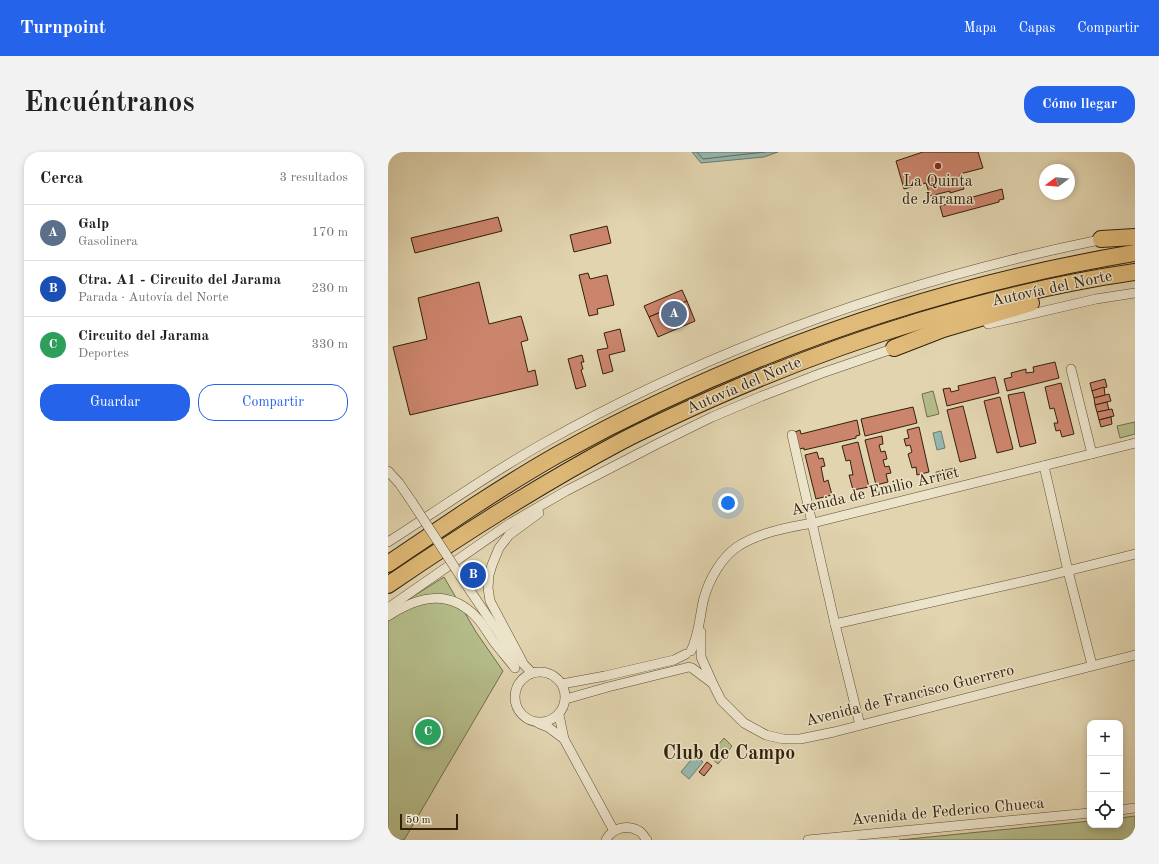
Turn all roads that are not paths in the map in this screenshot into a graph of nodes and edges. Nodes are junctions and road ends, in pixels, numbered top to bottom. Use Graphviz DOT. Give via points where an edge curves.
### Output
graph roads {
  1 [pos="1135,233"];
  2 [pos="1135,237"];
  3 [pos="1102,239"];
  4 [pos="1135,253"];
  5 [pos="1135,272"];
  6 [pos="1135,281"];
  7 [pos="1135,293"];
  8 [pos="894,348"];
  9 [pos="1071,369"];
  10 [pos="792,435"];
  11 [pos="1135,444"];
  12 [pos="1092,454"];
  13 [pos="1044,466"];
  14 [pos="606,470"];
  15 [pos="388,471"];
  16 [pos="492,474"];
  17 [pos="813,523"];
  18 [pos="388,535"];
  19 [pos="388,542"];
  20 [pos="1135,554"];
  21 [pos="388,564"];
  22 [pos="1068,570"];
  23 [pos="388,585"];
  24 [pos="388,608"];
  25 [pos="388,616"];
  26 [pos="835,624"];
  27 [pos="700,625"];
  28 [pos="688,653"];
  29 [pos="1135,655"];
  30 [pos="700,657"];
  31 [pos="519,665"];
  32 [pos="1092,665"];
  33 [pos="691,668"];
  34 [pos="532,673"];
  35 [pos="519,683"];
  36 [pos="562,684"];
  37 [pos="713,684"];
  38 [pos="566,698"];
  39 [pos="559,715"];
  40 [pos="535,722"];
  41 [pos="860,725"];
  42 [pos="564,739"];
  43 [pos="1135,808"];
  44 [pos="1123,810"];
  45 [pos="1087,813"];
  46 [pos="614,831"];
  47 [pos="606,840"];
  48 [pos="647,840"];
  49 [pos="808,840"];
  1 -- 3 [label="street"];
  2 -- 3 [label="highway"];
  3 -- 16 [label="street" via="985,266 801,324 705,363 614,406"];
  4 -- 21 [label="highway, Autovía del Norte" via="1068,265 938,296 862,320 746,364 647,409 556,456 470,508"];
  5 -- 23 [label="highway, Autovía del Norte" via="988,302 900,327 812,357 743,385 624,440 576,466 498,512"];
  6 -- 8 [label="highway" via="1004,310"];
  7 -- 8 [label="street" via="1029,314"];
  8 -- 14 [label="street" via="822,372 712,417"];
  9 -- 12 [label="street"];
  10 -- 17 [label="street"];
  11 -- 12 [label="street, Avenida de Emilio Arriet"];
  12 -- 13 [label="street, Avenida de Emilio Arriet"];
  13 -- 17 [label="street, Avenida de Emilio Arriet"];
  13 -- 22 [label="street"];
  14 -- 24 [label="street" via="509,524"];
  14 -- 31 [label="street" via="557,500 509,535 499,548 492,565 488,588 490,601"];
  15 -- 31 [label="street, bridge" via="412,502"];
  16 -- 18 [label="street" via="467,484"];
  16 -- 19 [label="street"];
  17 -- 26 [label="street"];
  17 -- 27 [label="street, Avenida de Emilio Arriet" via="754,538 737,547 722,562 711,580 704,598"];
  20 -- 22 [label="street"];
  22 -- 26 [label="street"];
  22 -- 32 [label="street"];
  25 -- 31 [label="street" via="408,604 424,599 451,600 479,620"];
  26 -- 41 [label="street"];
  27 -- 28 [label="street, Avenida de Emilio Arriet" via="696,640"];
  27 -- 30 [label="street"];
  28 -- 30 [label="street" via="697,652"];
  28 -- 33 [label="street" via="684,661"];
  28 -- 36 [label="street" via="674,660"];
  29 -- 32 [label="street, Avenida de Francisco Guerrero"];
  30 -- 33 [label="street" via="700,665"];
  30 -- 37 [label="street"];
  31 -- 34 [label="street"];
  31 -- 35 [label="street"];
  32 -- 41 [label="street, Avenida de Francisco Guerrero"];
  33 -- 37 [label="street, Avenida de Francisco Guerrero"];
  33 -- 38 [label="street"];
  34 -- 35 [label="street"];
  34 -- 36 [label="street" via="549,673 557,677"];
  35 -- 40 [label="street" via="516,704 524,716"];
  36 -- 38 [label="street"];
  37 -- 41 [label="street, Avenida de Francisco Guerrero" via="721,700 744,723 766,735 800,739"];
  38 -- 39 [label="street"];
  39 -- 40 [label="street" via="552,720"];
  39 -- 42 [label="street"];
  40 -- 42 [label="street" via="548,727"];
  42 -- 46 [label="street"];
  43 -- 44 [label="street"];
  45 -- 49 [label="street, Avenida de Federico Chueca"];
  46 -- 47 [label="street"];
  46 -- 48 [label="street" via="622,827 632,828 640,831"];
}
